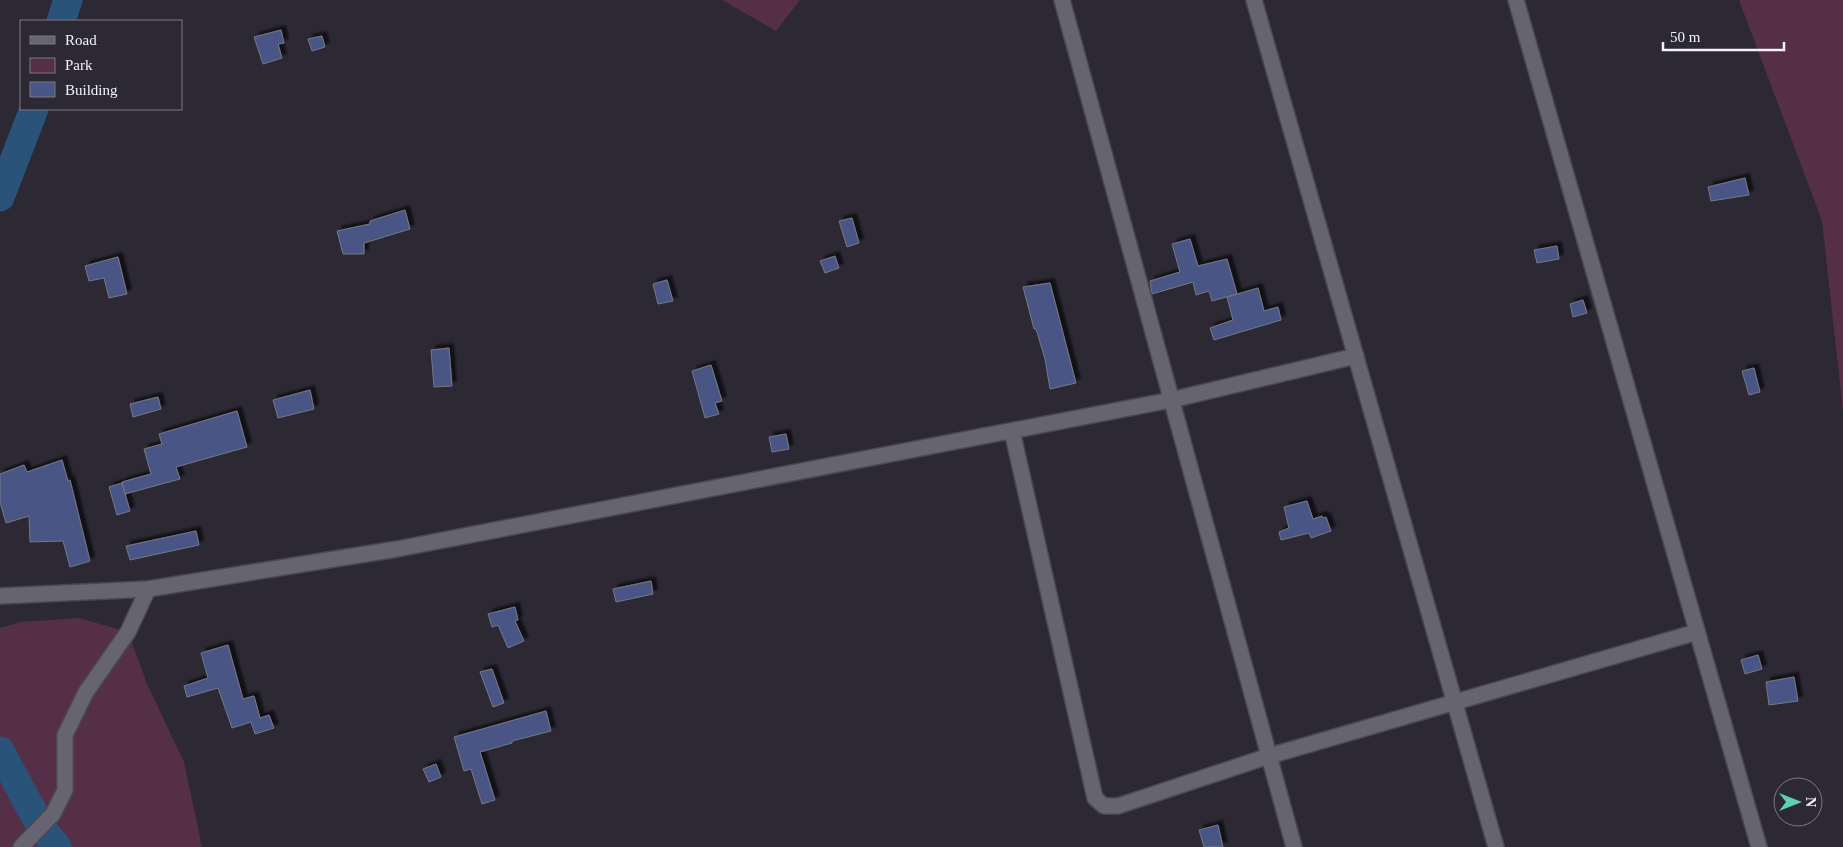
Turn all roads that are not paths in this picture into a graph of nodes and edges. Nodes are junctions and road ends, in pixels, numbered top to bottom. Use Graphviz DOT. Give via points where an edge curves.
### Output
graph roads {
  1 [pos="1062,0"];
  2 [pos="1254,0"];
  3 [pos="1516,0"];
  4 [pos="1356,356"];
  5 [pos="1171,400"];
  6 [pos="1012,431"];
  7 [pos="148,589"];
  8 [pos="0,596"];
  9 [pos="1697,632"];
  10 [pos="1454,703"];
  11 [pos="1269,756"];
  12 [pos="21,847"];
  13 [pos="1294,847"];
  14 [pos="1496,847"];
  15 [pos="1759,847"];
  1 -- 5 [label="street"];
  2 -- 4 [label="street"];
  3 -- 9 [label="street"];
  4 -- 5 [label="street"];
  4 -- 10 [label="street"];
  5 -- 6 [label="street"];
  5 -- 11 [label="street"];
  6 -- 7 [label="street" via="397,549"];
  6 -- 11 [label="street" via="1095,798 1104,806 1118,806"];
  7 -- 8 [label="street"];
  7 -- 12 [label="street" via="128,632 86,692 66,735 65,790 53,814"];
  9 -- 10 [label="street"];
  9 -- 15 [label="street"];
  10 -- 11 [label="street"];
  10 -- 14 [label="street"];
  11 -- 13 [label="street"];
}
